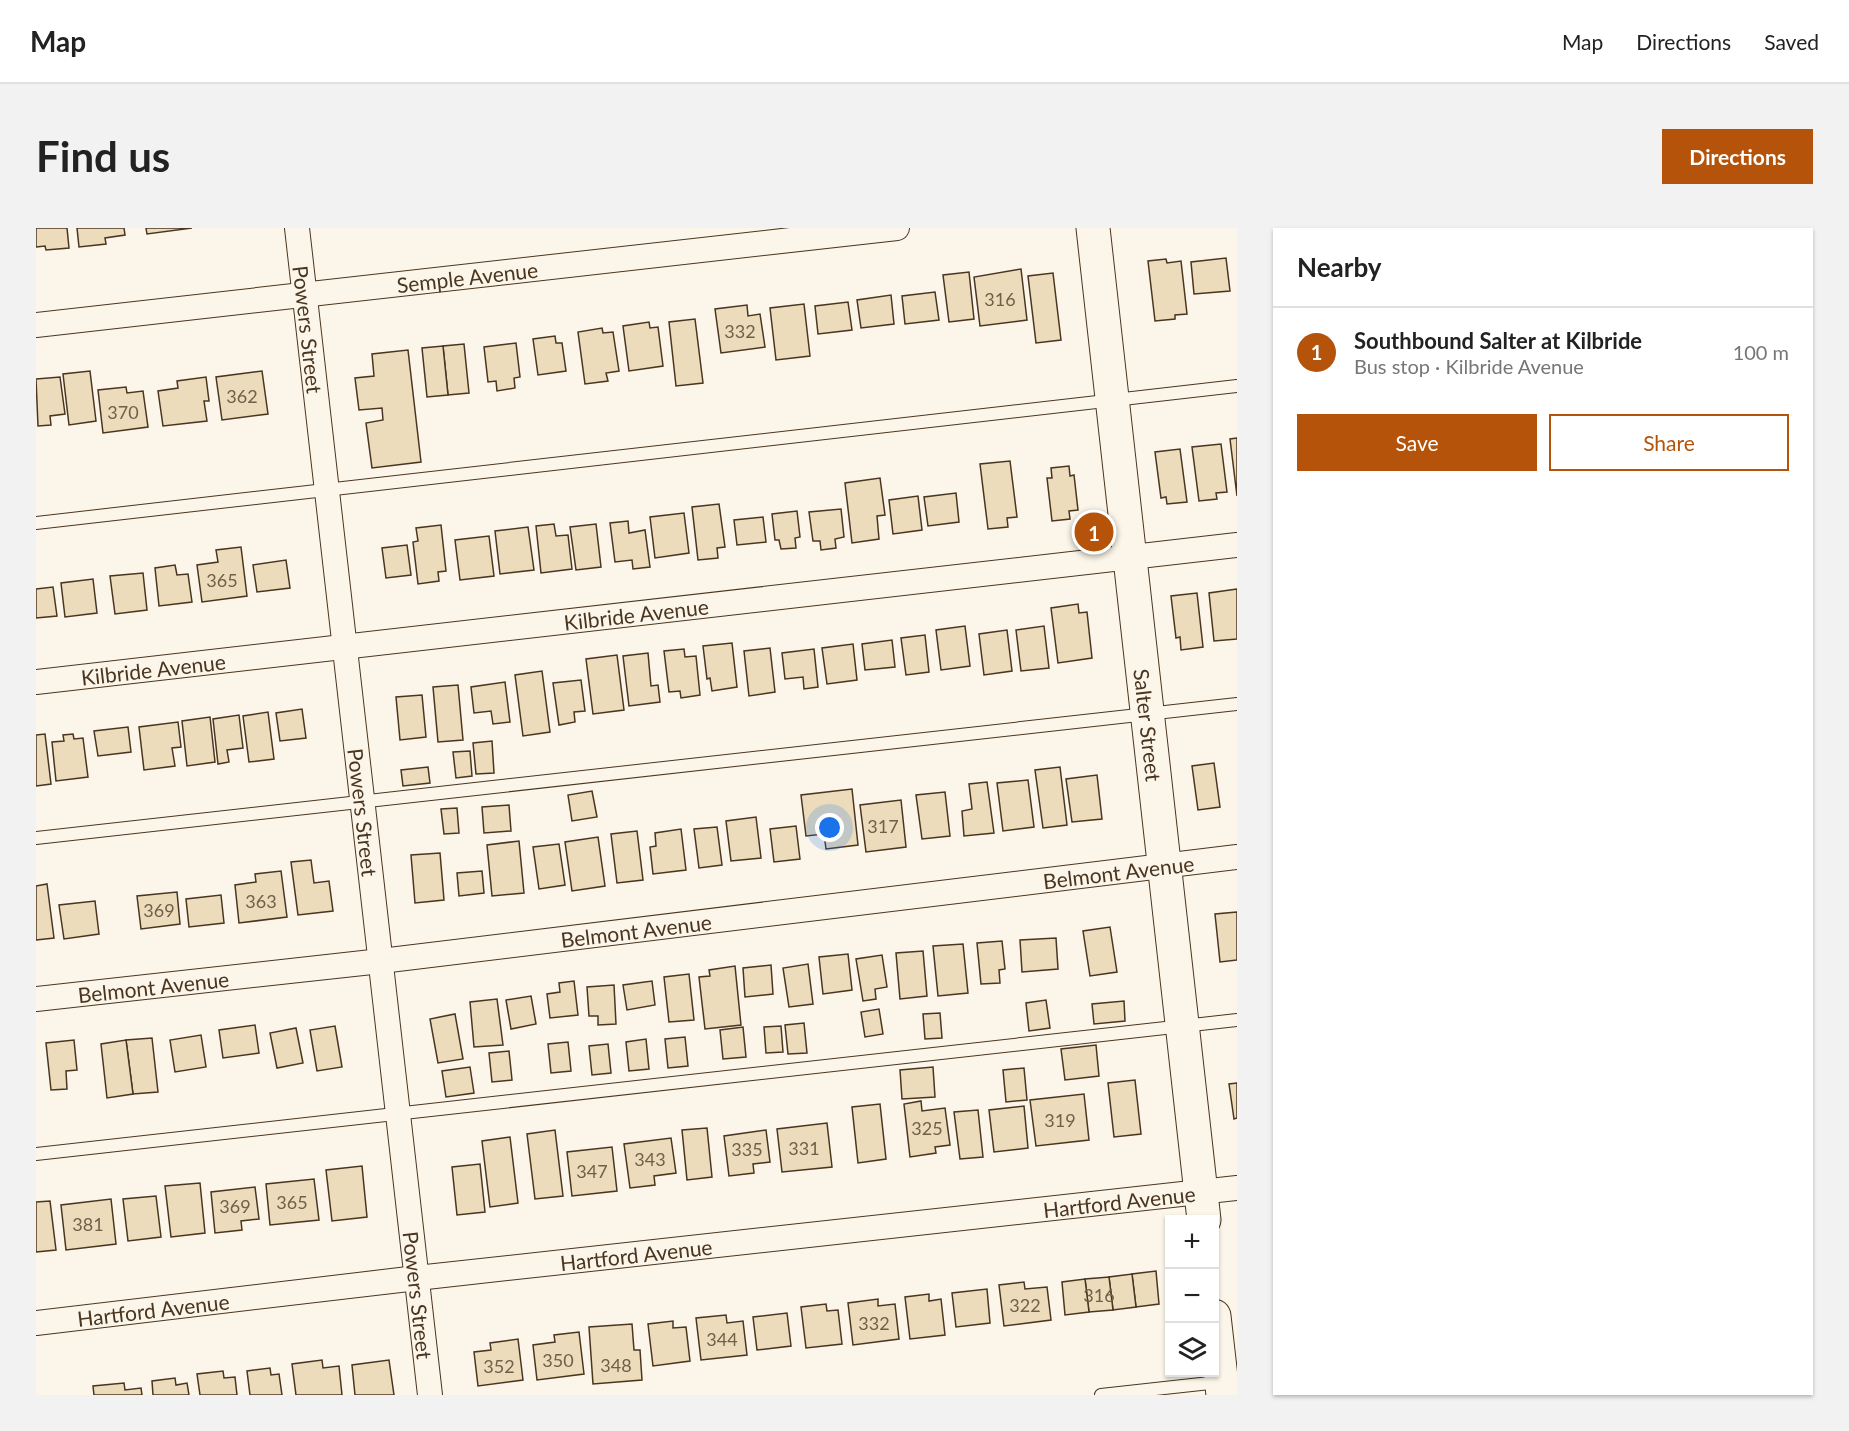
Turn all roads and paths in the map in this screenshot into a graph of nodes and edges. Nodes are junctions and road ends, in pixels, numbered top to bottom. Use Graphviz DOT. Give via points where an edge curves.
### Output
graph roads {
  1 [pos="297,228"];
  2 [pos="897,228"];
  3 [pos="1093,228"];
  4 [pos="304,293"];
  5 [pos="36,325"];
  6 [pos="1237,386"];
  7 [pos="1112,401"];
  8 [pos="327,490"];
  9 [pos="36,523"];
  10 [pos="1237,545"];
  11 [pos="1130,557"];
  12 [pos="345,647"];
  13 [pos="36,682"];
  14 [pos="1237,704"];
  15 [pos="1147,714"];
  16 [pos="362,801"];
  17 [pos="36,838"];
  18 [pos="1237,857"];
  19 [pos="1164,865"];
  20 [pos="381,961"];
  21 [pos="36,999"];
  22 [pos="1237,1020"];
  23 [pos="1182,1027"];
  24 [pos="398,1113"];
  25 [pos="36,1154"];
  26 [pos="1237,1188"];
  27 [pos="1202,1206"];
  28 [pos="417,1278"];
  29 [pos="36,1323"];
  30 [pos="1216,1323"];
  31 [pos="1227,1385"];
  32 [pos="430,1395"];
  33 [pos="1101,1395"];
  1 -- 4 [label="street, Powers Street"];
  2 -- 4 [label="street, Semple Avenue"];
  3 -- 7 [label="main road, Salter Street"];
  4 -- 5 [label="street, Semple Avenue"];
  4 -- 8 [label="street, Powers Street"];
  6 -- 7 [label="lane"];
  7 -- 8 [label="lane"];
  7 -- 11 [label="main road, Salter Street"];
  8 -- 9 [label="lane"];
  8 -- 12 [label="street, Powers Street"];
  10 -- 11 [label="street, Kilbride Avenue"];
  11 -- 12 [label="street, Kilbride Avenue"];
  11 -- 15 [label="main road, Salter Street"];
  12 -- 13 [label="street, Kilbride Avenue"];
  12 -- 16 [label="street, Powers Street"];
  14 -- 15 [label="lane"];
  15 -- 16 [label="lane"];
  15 -- 19 [label="main road, Salter Street"];
  16 -- 17 [label="lane"];
  16 -- 20 [label="street, Powers Street"];
  18 -- 19 [label="street, Belmont Avenue"];
  19 -- 20 [label="street, Belmont Avenue"];
  19 -- 23 [label="main road, Salter Street"];
  20 -- 21 [label="street, Belmont Avenue"];
  20 -- 24 [label="street, Powers Street"];
  22 -- 23 [label="lane"];
  23 -- 24 [label="lane"];
  23 -- 27 [label="main road, Salter Street"];
  24 -- 25 [label="lane"];
  24 -- 28 [label="street, Powers Street"];
  26 -- 27 [label="street, Hartford Avenue"];
  27 -- 28 [label="street, Hartford Avenue"];
  28 -- 29 [label="street, Hartford Avenue"];
  28 -- 32 [label="street, Powers Street"];
  30 -- 31 [label="main road"];
  31 -- 33 [label="lane"];
}
